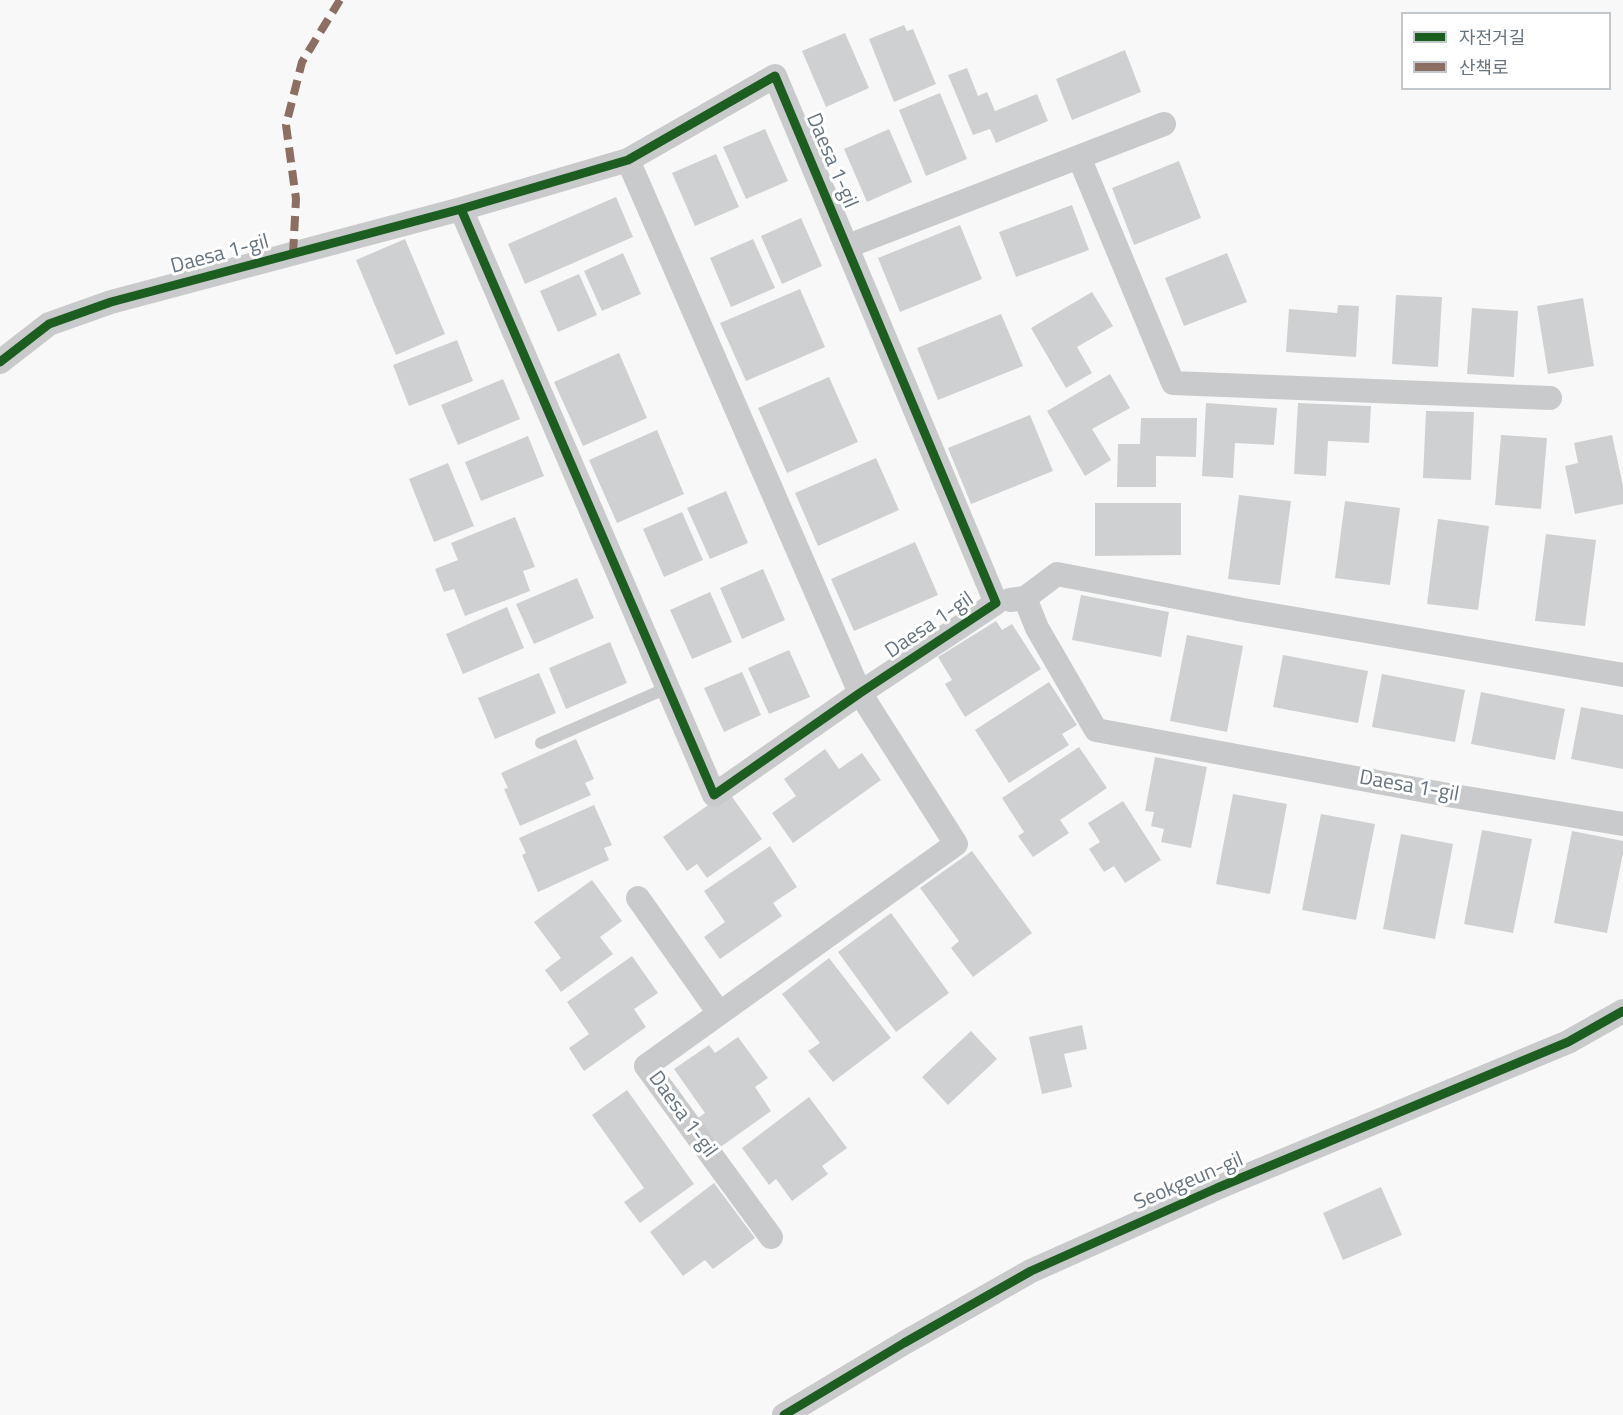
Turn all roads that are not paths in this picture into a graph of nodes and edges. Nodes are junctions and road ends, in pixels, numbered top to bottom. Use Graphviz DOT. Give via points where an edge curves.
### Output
graph roads {
  1 [pos="1164,124"];
  2 [pos="1079,157"];
  3 [pos="628,160"];
  4 [pos="461,209"];
  5 [pos="848,246"];
  6 [pos="0,362"];
  7 [pos="1550,398"];
  8 [pos="1025,598"];
  9 [pos="996,603"];
  10 [pos="1623,675"];
  11 [pos="668,688"];
  12 [pos="860,693"];
  13 [pos="541,743"];
  14 [pos="1623,824"];
  15 [pos="638,898"];
  16 [pos="1623,1011"];
  17 [pos="719,1013"];
  18 [pos="771,1237"];
  19 [pos="784,1415"];
  1 -- 2 [label="street"];
  2 -- 5 [label="street"];
  2 -- 7 [label="street" via="1173,383"];
  3 -- 4 [label="street, Daesa 1-gil"];
  3 -- 5 [label="street, Daesa 1-gil" via="775,76"];
  3 -- 12 [label="street, Daesa 1-gil"];
  4 -- 6 [label="street, Daesa 1-gil" via="111,302 49,324"];
  4 -- 11 [label="street, Daesa 1-gil"];
  5 -- 9 [label="street, Daesa 1-gil"];
  8 -- 9 [label="street, Daesa 1-gil"];
  8 -- 10 [label="street, Daesa 1-gil" via="1057,574"];
  8 -- 14 [label="street, Daesa 1-gil" via="1037,628 1096,730"];
  9 -- 12 [label="street, Daesa 1-gil"];
  11 -- 12 [label="street, Daesa 1-gil" via="714,795"];
  11 -- 13 [label="lane"];
  12 -- 17 [label="street, Daesa 1-gil" via="956,844"];
  15 -- 17 [label="street"];
  16 -- 19 [label="street, Seokgeun-gil" via="1568,1042 1217,1188 1031,1271"];
  17 -- 18 [label="street, Daesa 1-gil" via="646,1066"];
}
